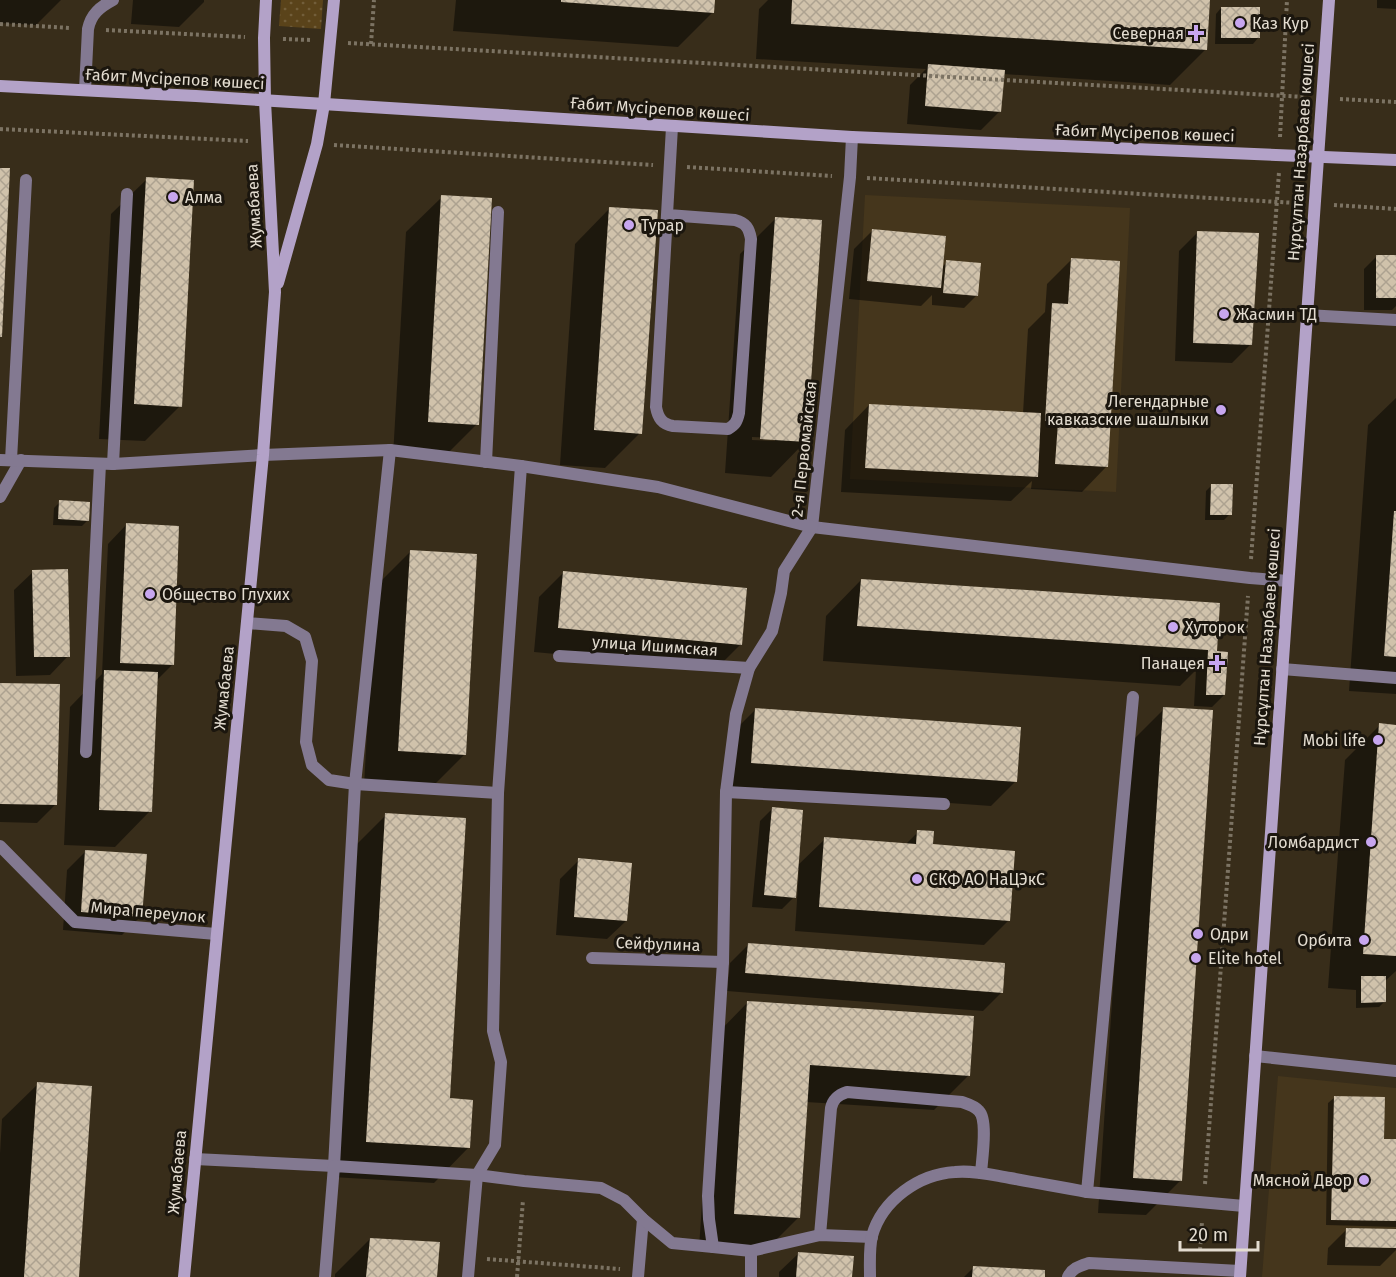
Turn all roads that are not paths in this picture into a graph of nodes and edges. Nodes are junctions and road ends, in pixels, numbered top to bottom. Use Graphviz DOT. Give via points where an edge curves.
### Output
graph roads {
  1 [pos="113,0"];
  2 [pos="266,0"];
  3 [pos="334,0"];
  4 [pos="1329,0"];
  5 [pos="0,86"];
  6 [pos="85,90"];
  7 [pos="265,101"];
  8 [pos="324,104"];
  9 [pos="672,127"];
  10 [pos="852,137"];
  11 [pos="1318,156"];
  12 [pos="1396,160"];
  13 [pos="26,180"];
  14 [pos="127,194"];
  15 [pos="498,212"];
  16 [pos="668,215"];
  17 [pos="275,292"];
  18 [pos="1306,315"];
  19 [pos="1396,320"];
  20 [pos="390,450"];
  21 [pos="263,455"];
  22 [pos="11,460"];
  23 [pos="486,462"];
  24 [pos="106,464"];
  25 [pos="521,466"];
  26 [pos="0,496"];
  27 [pos="812,527"];
  28 [pos="1288,581"];
  29 [pos="247,622"];
  30 [pos="559,656"];
  31 [pos="749,668"];
  32 [pos="1282,669"];
  33 [pos="1396,678"];
  34 [pos="1133,697"];
  35 [pos="86,752"];
  36 [pos="355,784"];
  37 [pos="726,792"];
  38 [pos="498,793"];
  39 [pos="944,804"];
  40 [pos="0,846"];
  41 [pos="216,934"];
  42 [pos="592,958"];
  43 [pos="723,962"];
  44 [pos="1255,1056"];
  45 [pos="1396,1071"];
  46 [pos="195,1159"];
  47 [pos="334,1166"];
  48 [pos="981,1173"];
  49 [pos="477,1175"];
  50 [pos="1087,1192"];
  51 [pos="1244,1206"];
  52 [pos="643,1219"];
  53 [pos="820,1234"];
  54 [pos="872,1237"];
  55 [pos="713,1247"];
  56 [pos="751,1251"];
  57 [pos="638,1274"];
  58 [pos="1240,1274"];
  59 [pos="184,1277"];
  60 [pos="326,1277"];
  61 [pos="468,1277"];
  62 [pos="751,1277"];
  63 [pos="870,1277"];
  64 [pos="1068,1277"];
  1 -- 6 [label="street" via="92,16"];
  2 -- 7 [label="main road, Жумабаева"];
  3 -- 8 [label="main road"];
  4 -- 11 [label="main road, Нұрсұлтан Назарбаев көшесі"];
  5 -- 6 [label="main road, Ғабит Мүсірепов көшесі"];
  6 -- 7 [label="main road, Ғабит Мүсірепов көшесі"];
  7 -- 8 [label="main road, Ғабит Мүсірепов көшесі"];
  7 -- 17 [label="main road, Жумабаева"];
  8 -- 9 [label="main road, Ғабит Мүсірепов көшесі"];
  8 -- 17 [label="main road" via="317,144"];
  9 -- 10 [label="main road, Ғабит Мүсірепов көшесі"];
  9 -- 16 [label="street"];
  10 -- 11 [label="main road, Ғабит Мүсірепов көшесі"];
  10 -- 27 [label="street, 2-я Первомайская"];
  11 -- 12 [label="main road, Ғабит Мүсірепов көшесі"];
  11 -- 18 [label="main road, Нұрсұлтан Назарбаев көшесі"];
  13 -- 22 [label="street"];
  14 -- 24 [label="street"];
  15 -- 23 [label="street"];
  16 -- 16 [label="street" via="657,414 666,425 728,429 734,426 739,413 750,232 747,225 735,220"];
  17 -- 21 [label="main road, Жумабаева"];
  18 -- 19 [label="street"];
  18 -- 28 [label="main road, Нұрсұлтан Назарбаев көшесі"];
  20 -- 21 [label="street"];
  20 -- 23 [label="street"];
  20 -- 36 [label="street"];
  21 -- 24 [label="street"];
  21 -- 29 [label="main road, Жумабаева"];
  22 -- 24 [label="street"];
  22 -- 26 [label="street"];
  23 -- 25 [label="street"];
  24 -- 35 [label="street"];
  25 -- 27 [label="street" via="658,487"];
  25 -- 38 [label="street"];
  27 -- 28 [label="street"];
  27 -- 31 [label="street, 2-я Первомайская" via="784,571 772,631"];
  28 -- 32 [label="main road, Нұрсұлтан Назарбаев көшесі"];
  29 -- 36 [label="street" via="286,626 305,637 312,661 306,742 312,765 329,780"];
  29 -- 41 [label="main road, Жумабаева"];
  30 -- 31 [label="street, улица Ишимская"];
  31 -- 37 [label="street, 2-я Первомайская" via="736,714"];
  32 -- 33 [label="street"];
  32 -- 44 [label="main road, Нұрсұлтан Назарбаев көшесі"];
  34 -- 50 [label="street"];
  36 -- 38 [label="street"];
  36 -- 47 [label="street"];
  37 -- 39 [label="street"];
  37 -- 43 [label="street, 2-я Первомайская"];
  38 -- 49 [label="street" via="493,1030 501,1062 495,1145"];
  40 -- 41 [label="street, Мира переулок" via="75,922"];
  41 -- 46 [label="main road, Жумабаева"];
  42 -- 43 [label="street, Сейфулина"];
  43 -- 55 [label="street, 2-я Первомайская" via="708,1196"];
  44 -- 45 [label="street"];
  44 -- 51 [label="main road, Нұрсұлтан Назарбаев көшесі"];
  46 -- 47 [label="street"];
  46 -- 59 [label="main road, Жумабаева"];
  47 -- 49 [label="street"];
  47 -- 60 [label="street"];
  48 -- 50 [label="street"];
  48 -- 53 [label="street" via="984,1128 982,1115 974,1106 841,1094 831,1108"];
  48 -- 54 [label="street" via="954,1172 906,1188 880,1217"];
  49 -- 52 [label="street" via="601,1188 624,1200"];
  49 -- 61 [label="street"];
  50 -- 51 [label="street"];
  51 -- 58 [label="main road, Нұрсұлтан Назарбаев көшесі"];
  52 -- 55 [label="street" via="672,1243"];
  52 -- 57 [label="street"];
  53 -- 54 [label="street"];
  53 -- 56 [label="street"];
  54 -- 63 [label="street"];
  55 -- 56 [label="street"];
  56 -- 62 [label="street"];
  58 -- 64 [label="street" via="1089,1263 1079,1266"];
}
